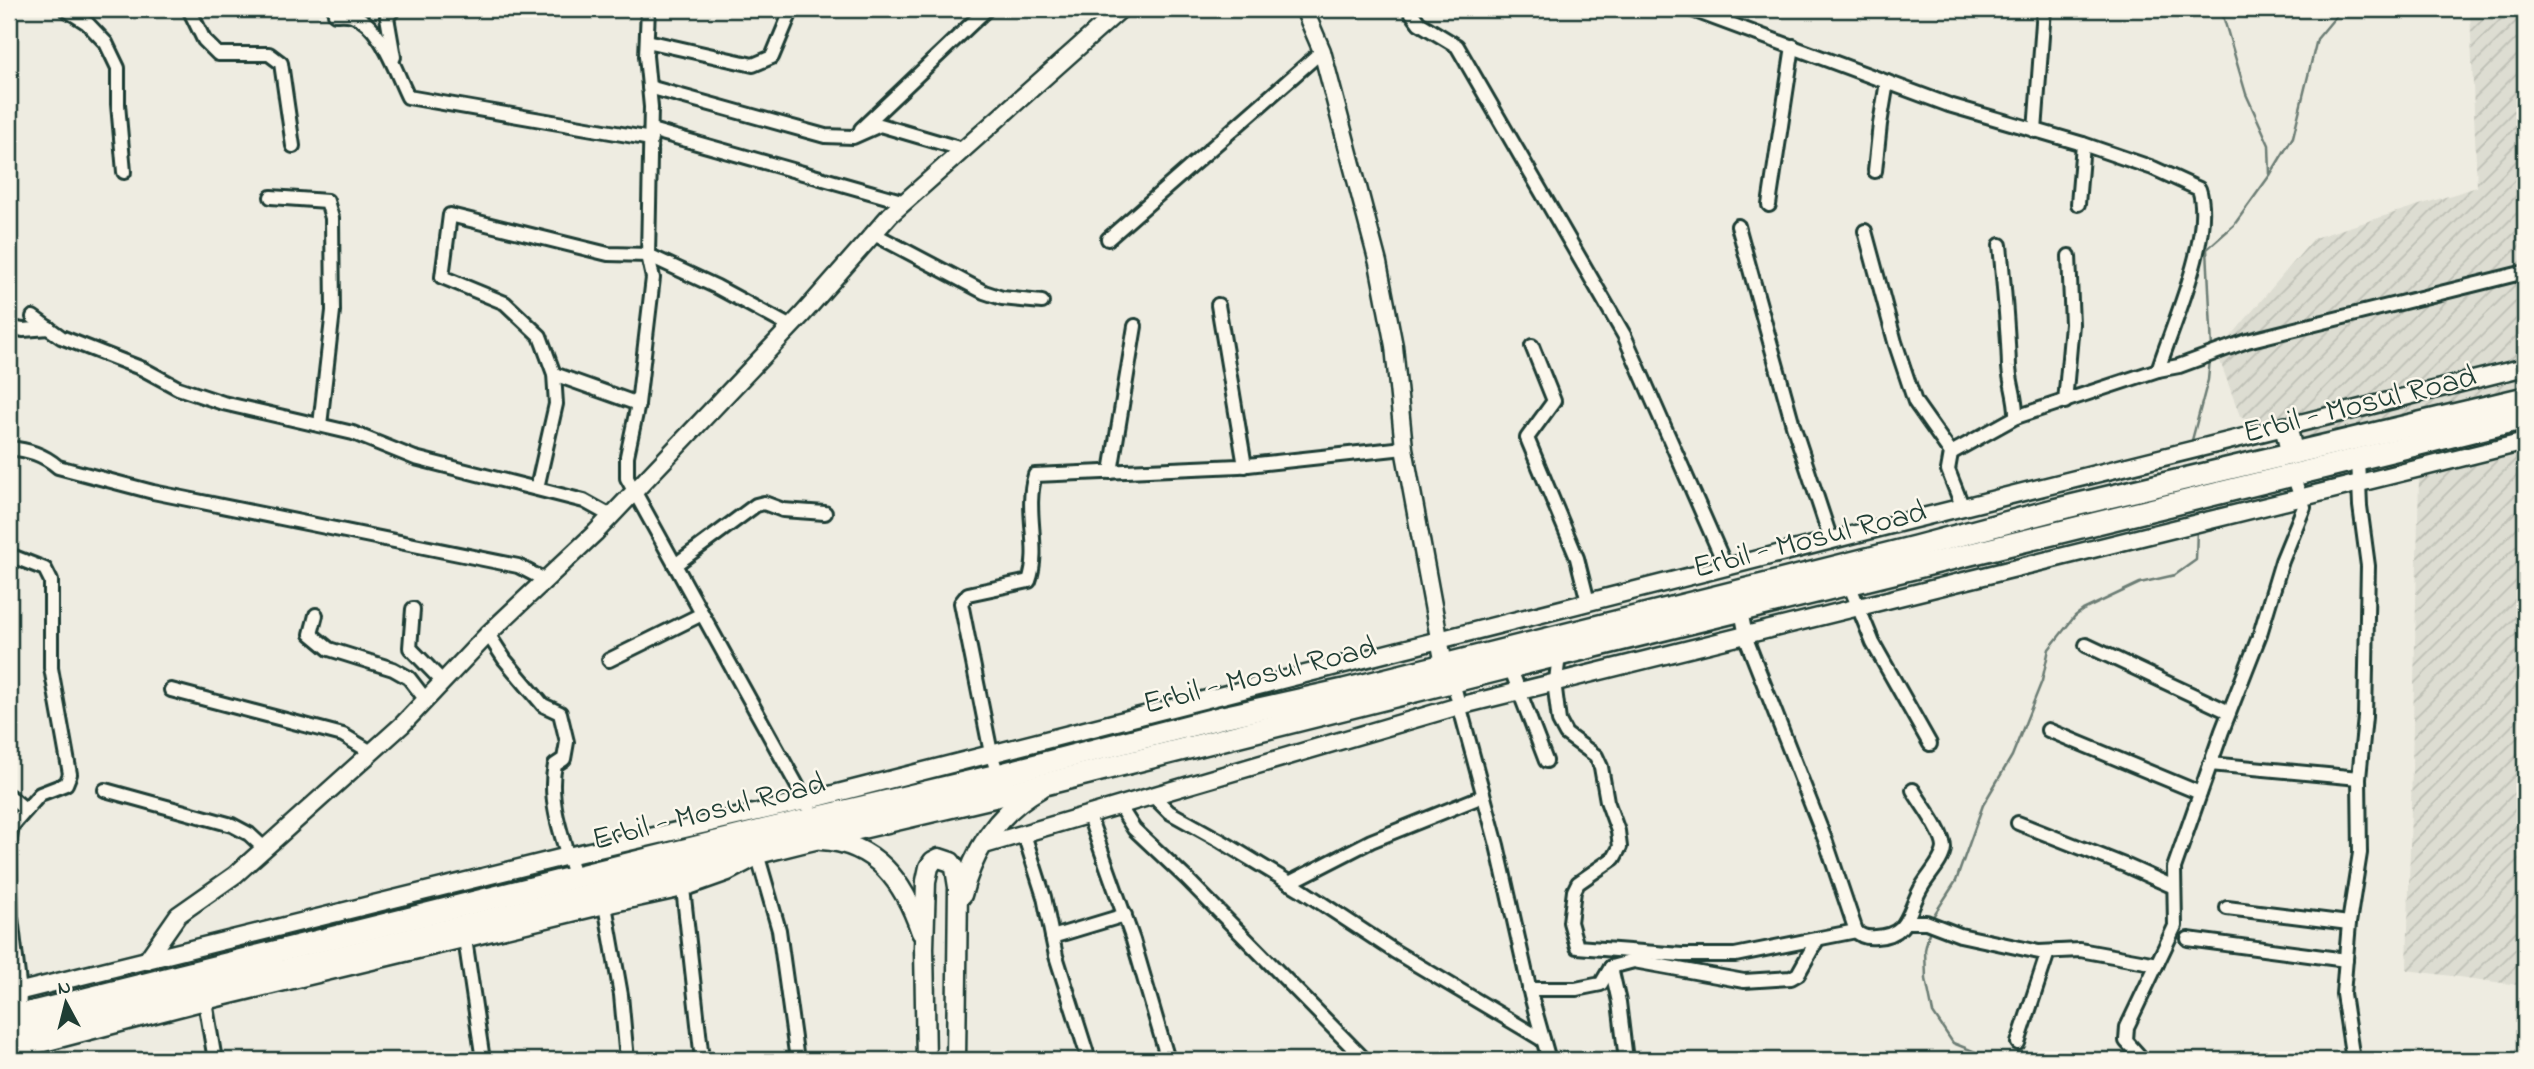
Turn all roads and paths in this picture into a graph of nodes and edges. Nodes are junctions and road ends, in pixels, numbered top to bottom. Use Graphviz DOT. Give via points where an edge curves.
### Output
graph roads {
  1 [pos="65,9"];
  2 [pos="189,9"];
  3 [pos="394,9"];
  4 [pos="648,9"];
  5 [pos="792,9"];
  6 [pos="987,9"];
  7 [pos="1121,9"];
  8 [pos="1304,9"];
  9 [pos="1409,9"];
  10 [pos="1689,9"];
  11 [pos="2044,9"];
  12 [pos="335,14"];
  13 [pos="647,41"];
  14 [pos="1793,46"];
  15 [pos="1322,51"];
  16 [pos="395,65"];
  17 [pos="1887,82"];
  18 [pos="649,87"];
  19 [pos="2035,131"];
  20 [pos="651,135"];
  21 [pos="853,137"];
  22 [pos="2083,144"];
  23 [pos="293,146"];
  24 [pos="962,149"];
  25 [pos="1875,171"];
  26 [pos="124,172"];
  27 [pos="271,197"];
  28 [pos="905,202"];
  29 [pos="2078,204"];
  30 [pos="1769,205"];
  31 [pos="1738,226"];
  32 [pos="1865,232"];
  33 [pos="874,234"];
  34 [pos="1108,239"];
  35 [pos="2000,245"];
  36 [pos="648,255"];
  37 [pos="2069,256"];
  38 [pos="2525,272"];
  39 [pos="1042,302"];
  40 [pos="1219,305"];
  41 [pos="33,317"];
  42 [pos="1135,326"];
  43 [pos="9,327"];
  44 [pos="791,327"];
  45 [pos="48,328"];
  46 [pos="1532,346"];
  47 [pos="2525,367"];
  48 [pos="2158,370"];
  49 [pos="554,374"];
  50 [pos="2525,398"];
  51 [pos="2065,402"];
  52 [pos="638,404"];
  53 [pos="2016,417"];
  54 [pos="2525,418"];
  55 [pos="320,425"];
  56 [pos="2286,428"];
  57 [pos="2525,442"];
  58 [pos="9,448"];
  59 [pos="1404,448"];
  60 [pos="1951,453"];
  61 [pos="2291,453"];
  62 [pos="2358,458"];
  63 [pos="1245,466"];
  64 [pos="1111,472"];
  65 [pos="2293,475"];
  66 [pos="2359,483"];
  67 [pos="537,488"];
  68 [pos="2194,489"];
  69 [pos="633,492"];
  70 [pos="2302,497"];
  71 [pos="1963,508"];
  72 [pos="825,513"];
  73 [pos="611,516"];
  74 [pos="1831,540"];
  75 [pos="9,555"];
  76 [pos="675,565"];
  77 [pos="1726,567"];
  78 [pos="545,580"];
  79 [pos="1849,584"];
  80 [pos="1588,602"];
  81 [pos="1859,608"];
  82 [pos="413,609"];
  83 [pos="1741,611"];
  84 [pos="702,614"];
  85 [pos="316,615"];
  86 [pos="488,634"];
  87 [pos="1746,635"];
  88 [pos="1438,641"];
  89 [pos="2087,645"];
  90 [pos="1559,655"];
  91 [pos="608,660"];
  92 [pos="1510,667"];
  93 [pos="1448,674"];
  94 [pos="443,682"];
  95 [pos="1556,682"];
  96 [pos="171,690"];
  97 [pos="1519,691"];
  98 [pos="426,700"];
  99 [pos="1459,706"];
  100 [pos="2229,712"];
  101 [pos="2048,730"];
  102 [pos="1930,744"];
  103 [pos="370,752"];
  104 [pos="991,753"];
  105 [pos="1546,761"];
  106 [pos="2210,764"];
  107 [pos="998,775"];
  108 [pos="1066,777"];
  109 [pos="2359,778"];
  110 [pos="105,790"];
  111 [pos="1913,790"];
  112 [pos="2200,793"];
  113 [pos="9,796"];
  114 [pos="1483,796"];
  115 [pos="1154,797"];
  116 [pos="1120,807"];
  117 [pos="26,810"];
  118 [pos="811,810"];
  119 [pos="1089,816"];
  120 [pos="2018,823"];
  121 [pos="1024,834"];
  122 [pos="800,842"];
  123 [pos="981,846"];
  124 [pos="264,848"];
  125 [pos="766,852"];
  126 [pos="568,856"];
  127 [pos="575,878"];
  128 [pos="1289,883"];
  129 [pos="2174,887"];
  130 [pos="683,888"];
  131 [pos="605,905"];
  132 [pos="2227,908"];
  133 [pos="1125,915"];
  134 [pos="958,919"];
  135 [pos="1906,922"];
  136 [pos="2349,923"];
  137 [pos="1856,932"];
  138 [pos="1052,936"];
  139 [pos="465,939"];
  140 [pos="2188,939"];
  141 [pos="1817,940"];
  142 [pos="924,948"];
  143 [pos="2048,952"];
  144 [pos="283,960"];
  145 [pos="2346,960"];
  146 [pos="146,961"];
  147 [pos="2157,964"];
  148 [pos="1611,967"];
  149 [pos="1529,989"];
  150 [pos="14,993"];
  151 [pos="204,994"];
  152 [pos="14,1017"];
  153 [pos="9,1037"];
  154 [pos="1543,1040"];
  155 [pos="2018,1043"];
  156 [pos="9,1052"];
  157 [pos="215,1060"];
  158 [pos="483,1060"];
  159 [pos="627,1060"];
  160 [pos="702,1060"];
  161 [pos="797,1060"];
  162 [pos="926,1060"];
  163 [pos="956,1060"];
  164 [pos="1089,1060"];
  165 [pos="1168,1060"];
  166 [pos="1365,1060"];
  167 [pos="1549,1060"];
  168 [pos="1626,1060"];
  169 [pos="2143,1060"];
  170 [pos="2353,1060"];
  1 -- 26 [label="street" via="106,43 118,68"];
  2 -- 23 [label="street" via="204,40 218,54 269,54 281,63"];
  3 -- 16 [label="street" via="387,17"];
  4 -- 13 [label="street"];
  5 -- 13 [label="street" via="772,57 753,65"];
  6 -- 21 [label="street"];
  7 -- 24 [label="main road"];
  8 -- 15 [label="main road"];
  9 -- 77 [label="street" via="1419,23 1457,46 1624,335"];
  10 -- 14 [label="street"];
  11 -- 19 [label="street"];
  12 -- 16 [label="street" via="352,15 371,29"];
  13 -- 18 [label="street"];
  14 -- 17 [label="street"];
  14 -- 30 [label="street"];
  15 -- 34 [label="street"];
  15 -- 59 [label="main road" via="1377,263 1394,346"];
  16 -- 20 [label="street" via="408,97"];
  17 -- 19 [label="street"];
  17 -- 25 [label="street"];
  18 -- 20 [label="street"];
  18 -- 21 [label="street" via="825,136"];
  19 -- 22 [label="street"];
  20 -- 28 [label="street"];
  20 -- 36 [label="street"];
  21 -- 24 [label="street" via="880,125"];
  22 -- 29 [label="street"];
  22 -- 48 [label="street" via="2153,168 2199,189 2201,195 2201,235"];
  24 -- 28 [label="main road"];
  27 -- 55 [label="street" via="327,201 332,218 333,311"];
  28 -- 33 [label="main road"];
  31 -- 74 [label="street" via="1793,425"];
  32 -- 60 [label="street" via="1915,402"];
  33 -- 39 [label="street" via="984,292"];
  33 -- 44 [label="main road"];
  35 -- 53 [label="street"];
  36 -- 44 [label="street"];
  36 -- 49 [label="street" via="608,254 450,215 442,277 505,303 540,336"];
  36 -- 52 [label="street" via="653,278"];
  37 -- 51 [label="street" via="2072,324"];
  38 -- 48 [label="street" via="2246,341"];
  40 -- 63 [label="street"];
  41 -- 45 [label="street"];
  42 -- 64 [label="street"];
  43 -- 45 [label="street"];
  44 -- 69 [label="main road"];
  45 -- 55 [label="street" via="178,388"];
  46 -- 80 [label="street" via="1554,401 1527,438 1577,558"];
  47 -- 56 [label="main road"];
  48 -- 51 [label="street"];
  49 -- 52 [label="street"];
  49 -- 67 [label="street" via="556,404"];
  50 -- 61 [label="highway, Erbil - Mosul Road"];
  51 -- 53 [label="street"];
  52 -- 69 [label="street" via="627,456 627,478"];
  53 -- 60 [label="street"];
  54 -- 62 [label="highway, Erbil - Mosul Road"];
  55 -- 67 [label="street" via="415,458"];
  56 -- 61 [label="highway"];
  56 -- 71 [label="main road"];
  57 -- 66 [label="main road"];
  58 -- 78 [label="street" via="47,457 58,467 153,492 517,566"];
  59 -- 63 [label="street"];
  59 -- 88 [label="main road"];
  60 -- 71 [label="street" via="1948,470"];
  61 -- 68 [label="highway, Erbil - Mosul Road"];
  62 -- 65 [label="highway, Erbil - Mosul Road"];
  62 -- 66 [label="street"];
  63 -- 64 [label="street"];
  64 -- 104 [label="street" via="1035,475 1030,493 1034,568 1029,581 968,593 961,603"];
  65 -- 68 [label="highway, Erbil - Mosul Road"];
  65 -- 70 [label="street"];
  66 -- 70 [label="main road"];
  66 -- 109 [label="street" via="2368,566"];
  67 -- 73 [label="street" via="584,501"];
  68 -- 79 [label="highway, Erbil - Mosul Road"];
  68 -- 93 [label="highway, Erbil - Mosul Road" via="2054,510"];
  69 -- 73 [label="main road"];
  69 -- 76 [label="street"];
  70 -- 81 [label="main road"];
  70 -- 100 [label="street" via="2304,507"];
  71 -- 74 [label="main road"];
  72 -- 76 [label="street" via="756,505"];
  73 -- 78 [label="main road"];
  74 -- 77 [label="main road"];
  75 -- 117 [label="street" via="45,569 51,581 51,668 70,774 66,784 40,793"];
  76 -- 84 [label="street"];
  77 -- 80 [label="main road"];
  78 -- 86 [label="main road"];
  79 -- 81 [label="street"];
  79 -- 83 [label="highway, Erbil - Mosul Road"];
  80 -- 88 [label="main road"];
  81 -- 87 [label="main road"];
  81 -- 102 [label="street" via="1873,643"];
  82 -- 94 [label="street" via="410,648"];
  83 -- 87 [label="street"];
  83 -- 90 [label="highway, Erbil - Mosul Road"];
  84 -- 91 [label="street"];
  84 -- 118 [label="street"];
  85 -- 98 [label="street" via="311,634 328,649 393,669 409,678"];
  86 -- 94 [label="main road"];
  86 -- 126 [label="street" via="543,705 560,713 567,742 564,759 555,765 552,777"];
  87 -- 95 [label="main road"];
  87 -- 137 [label="street"];
  88 -- 93 [label="main road"];
  88 -- 104 [label="main road"];
  89 -- 100 [label="street"];
  90 -- 92 [label="highway, Erbil - Mosul Road"];
  90 -- 95 [label="street"];
  92 -- 93 [label="highway, Erbil - Mosul Road"];
  92 -- 97 [label="street"];
  93 -- 99 [label="street"];
  93 -- 107 [label="highway, Erbil - Mosul Road" via="1344,690 1223,717"];
  93 -- 108 [label="highway, Erbil - Mosul Road"];
  94 -- 98 [label="main road"];
  95 -- 97 [label="main road"];
  95 -- 141 [label="street" via="1559,721 1596,756 1620,847 1614,858 1578,883 1574,891 1570,922 1577,947 1682,956 1735,955"];
  96 -- 103 [label="street" via="343,735"];
  97 -- 99 [label="main road"];
  97 -- 105 [label="street"];
  98 -- 103 [label="main road"];
  99 -- 114 [label="street"];
  99 -- 115 [label="main road"];
  100 -- 106 [label="street"];
  101 -- 112 [label="street"];
  103 -- 124 [label="main road"];
  104 -- 107 [label="street"];
  104 -- 118 [label="main road"];
  106 -- 109 [label="street"];
  106 -- 112 [label="street"];
  107 -- 118 [label="highway, Erbil - Mosul Road"];
  108 -- 122 [label="highway, Erbil - Mosul Road"];
  108 -- 123 [label="main road" via="1017,804"];
  109 -- 136 [label="street" via="2360,853"];
  110 -- 124 [label="street" via="232,825"];
  111 -- 135 [label="street" via="1944,846"];
  112 -- 129 [label="street" via="2174,868"];
  113 -- 117 [label="street"];
  114 -- 128 [label="street" via="1371,841"];
  114 -- 149 [label="street"];
  115 -- 116 [label="main road"];
  115 -- 128 [label="street" via="1169,812"];
  116 -- 119 [label="main road"];
  116 -- 166 [label="street" via="1134,829"];
  117 -- 150 [label="street" via="12,826 9,845"];
  118 -- 126 [label="main road"];
  118 -- 127 [label="highway, Erbil - Mosul Road"];
  119 -- 121 [label="main road"];
  119 -- 133 [label="street"];
  120 -- 129 [label="street"];
  121 -- 123 [label="main road"];
  121 -- 138 [label="street"];
  122 -- 125 [label="highway, Erbil - Mosul Road"];
  122 -- 142 [label="main road" via="840,841 877,859 909,904"];
  123 -- 134 [label="main road" via="965,885"];
  124 -- 146 [label="main road" via="178,915"];
  125 -- 130 [label="main road"];
  125 -- 144 [label="highway, Erbil - Mosul Road"];
  125 -- 161 [label="street"];
  126 -- 127 [label="street"];
  126 -- 146 [label="main road"];
  127 -- 144 [label="highway, Erbil - Mosul Road"];
  128 -- 154 [label="street"];
  129 -- 147 [label="street" via="2175,926"];
  130 -- 131 [label="main road"];
  130 -- 160 [label="street"];
  131 -- 139 [label="main road"];
  131 -- 159 [label="street"];
  132 -- 136 [label="street"];
  133 -- 138 [label="street"];
  133 -- 165 [label="street"];
  134 -- 142 [label="main road" via="955,868 939,858 927,874"];
  134 -- 163 [label="main road"];
  135 -- 137 [label="street" via="1897,932 1884,936 1872,938"];
  135 -- 143 [label="street" via="1926,922 1960,935"];
  136 -- 145 [label="street"];
  137 -- 141 [label="street"];
  138 -- 164 [label="street"];
  139 -- 151 [label="main road"];
  139 -- 158 [label="street"];
  140 -- 145 [label="street"];
  141 -- 148 [label="street" via="1798,974 1791,978 1744,981 1634,961"];
  142 -- 162 [label="main road"];
  143 -- 147 [label="street" via="2080,950"];
  143 -- 155 [label="street"];
  144 -- 151 [label="highway, Erbil - Mosul Road"];
  144 -- 152 [label="highway, Erbil - Mosul Road"];
  145 -- 170 [label="street" via="2343,994"];
  146 -- 150 [label="main road"];
  147 -- 169 [label="street" via="2127,1027 2126,1041"];
  148 -- 149 [label="street" via="1601,984"];
  148 -- 168 [label="street"];
  149 -- 154 [label="street"];
  150 -- 152 [label="street"];
  151 -- 153 [label="highway, Erbil - Mosul Road"];
  151 -- 156 [label="main road"];
  151 -- 157 [label="street"];
  154 -- 167 [label="street"];
}
